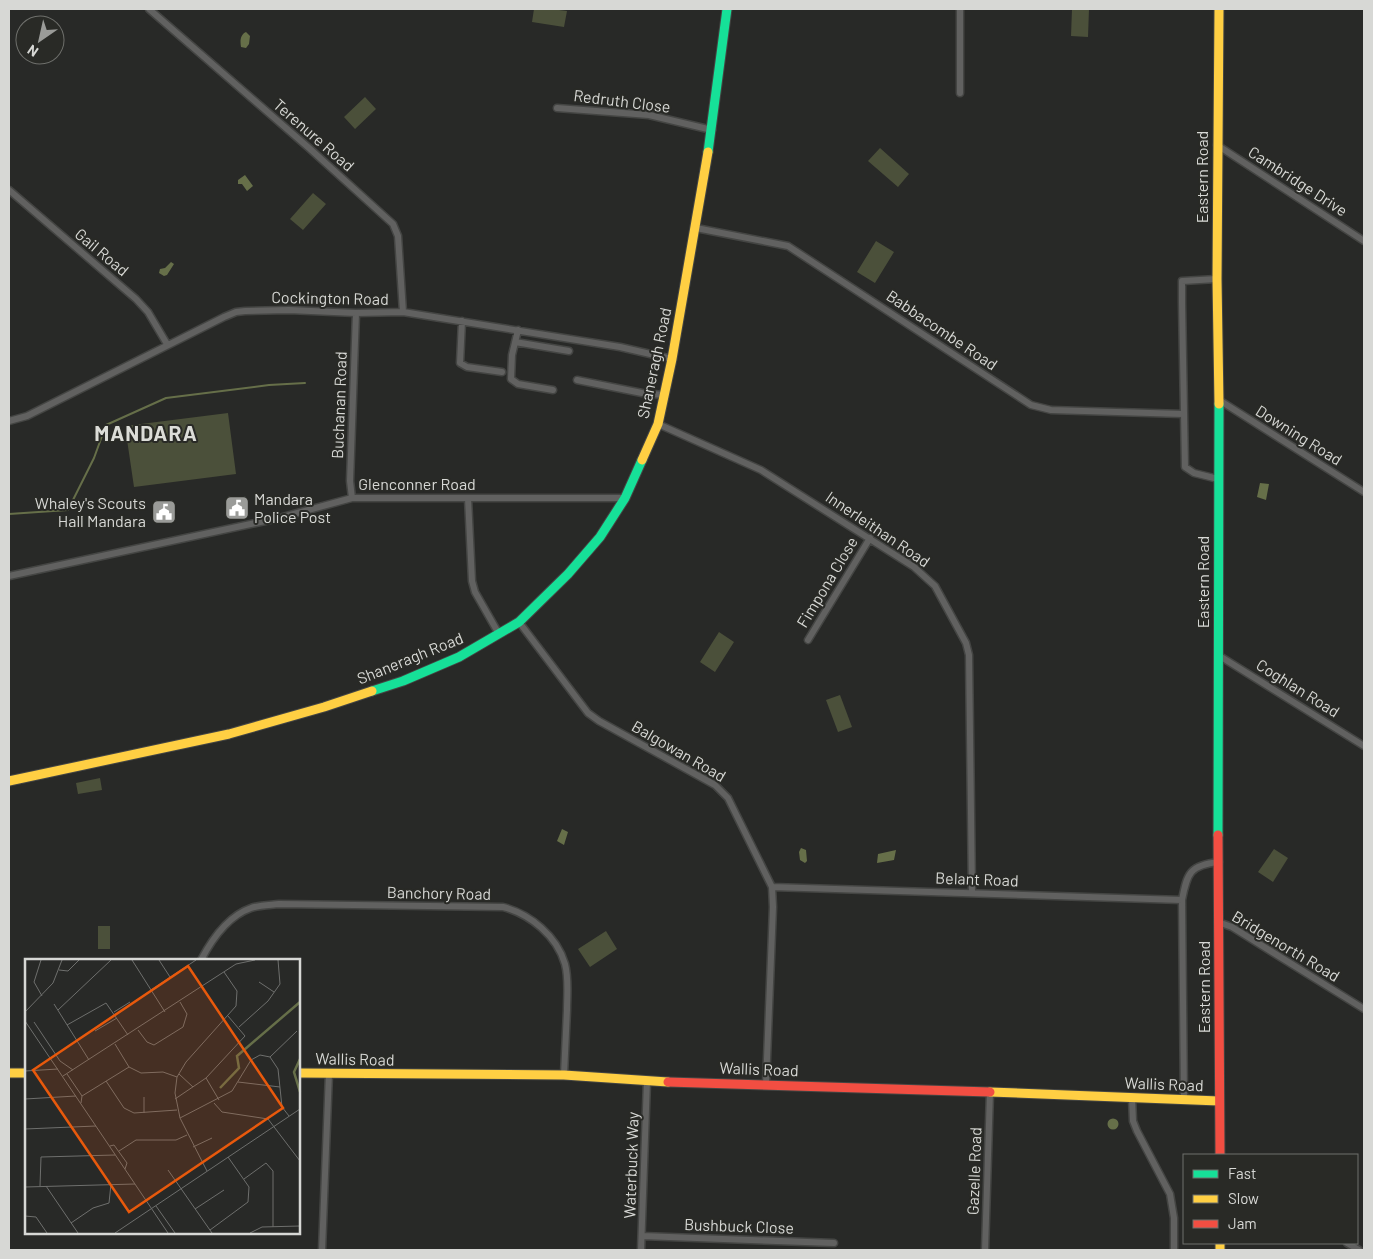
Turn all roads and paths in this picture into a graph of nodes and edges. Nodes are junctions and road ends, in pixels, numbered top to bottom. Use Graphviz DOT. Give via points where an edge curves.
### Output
graph roads {
  1 [pos="149,9"];
  2 [pos="727,9"];
  3 [pos="960,9"];
  4 [pos="1219,9"];
  5 [pos="960,93"];
  6 [pos="557,108"];
  7 [pos="712,130"];
  8 [pos="1218,145"];
  9 [pos="9,190"];
  10 [pos="696,228"];
  11 [pos="1364,241"];
  12 [pos="1217,279"];
  13 [pos="403,312"];
  14 [pos="356,313"];
  15 [pos="462,321"];
  16 [pos="518,330"];
  17 [pos="515,342"];
  18 [pos="167,344"];
  19 [pos="569,351"];
  20 [pos="672,359"];
  21 [pos="502,372"];
  22 [pos="577,380"];
  23 [pos="553,390"];
  24 [pos="664,395"];
  25 [pos="1219,400"];
  26 [pos="1183,414"];
  27 [pos="9,422"];
  28 [pos="658,424"];
  29 [pos="1218,479"];
  30 [pos="1364,492"];
  31 [pos="352,498"];
  32 [pos="468,498"];
  33 [pos="625,498"];
  34 [pos="870,538"];
  35 [pos="9,576"];
  36 [pos="519,622"];
  37 [pos="499,634"];
  38 [pos="808,640"];
  39 [pos="1218,655"];
  40 [pos="1364,746"];
  41 [pos="9,781"];
  42 [pos="1219,862"];
  43 [pos="772,887"];
  44 [pos="972,892"];
  45 [pos="1182,900"];
  46 [pos="1218,922"];
  47 [pos="202,959"];
  48 [pos="1364,1009"];
  49 [pos="9,1072"];
  50 [pos="25,1073"];
  51 [pos="300,1073"];
  52 [pos="329,1073"];
  53 [pos="564,1075"];
  54 [pos="647,1081"];
  55 [pos="766,1084"];
  56 [pos="990,1092"];
  57 [pos="1132,1098"];
  58 [pos="1184,1100"];
  59 [pos="1219,1101"];
  60 [pos="1220,1154"];
  61 [pos="642,1236"];
  62 [pos="834,1243"];
  63 [pos="1349,1244"];
  64 [pos="322,1250"];
  65 [pos="641,1250"];
  66 [pos="985,1250"];
  67 [pos="1174,1250"];
  68 [pos="1360,1250"];
  1 -- 13 [label="street, Terenure Road" via="393,224 398,236"];
  2 -- 7 [label="street, Shaneragh Road"];
  3 -- 5 [label="street"];
  4 -- 8 [label="street, Eastern Road"];
  6 -- 7 [label="street, Redruth Close" via="649,115"];
  7 -- 10 [label="street, Shaneragh Road"];
  8 -- 11 [label="street, Cambridge Drive"];
  8 -- 12 [label="street, Eastern Road"];
  9 -- 18 [label="street, Gail Road" via="136,299 148,312"];
  10 -- 20 [label="street, Shaneragh Road"];
  10 -- 26 [label="street, Babbacombe Road" via="788,246 1031,405 1051,410"];
  12 -- 25 [label="street, Eastern Road"];
  12 -- 26 [label="street" via="1182,281"];
  13 -- 14 [label="street, Cockington Road"];
  13 -- 15 [label="street, Cockington Road"];
  14 -- 18 [label="street, Cockington Road" via="236,312"];
  14 -- 31 [label="street, Buchanan Road"];
  15 -- 16 [label="street, Cockington Road"];
  15 -- 21 [label="street" via="460,363 466,367"];
  16 -- 17 [label="street"];
  16 -- 20 [label="street, Cockington Road"];
  17 -- 19 [label="street"];
  17 -- 23 [label="street" via="511,379 518,384"];
  18 -- 27 [label="street, Cockington Road" via="27,416"];
  20 -- 24 [label="street, Shaneragh Road"];
  22 -- 24 [label="street" via="642,394"];
  24 -- 28 [label="street, Shaneragh Road"];
  25 -- 29 [label="street, Eastern Road"];
  25 -- 30 [label="street, Downing Road"];
  26 -- 29 [label="street" via="1185,468 1194,474"];
  28 -- 33 [label="street, Shaneragh Road"];
  28 -- 34 [label="street, Innerleithan Road" via="761,470"];
  29 -- 39 [label="street, Eastern Road"];
  31 -- 32 [label="street, Glenconner Road"];
  31 -- 35 [label="street, Glenconner Road" via="279,518"];
  32 -- 33 [label="street, Glenconner Road"];
  32 -- 37 [label="street" via="472,580 475,592"];
  33 -- 36 [label="street, Shaneragh Road" via="582,559"];
  34 -- 38 [label="street, Fimpona Close"];
  34 -- 44 [label="street, Innerleithan Road" via="929,579 966,642 970,664"];
  36 -- 37 [label="street, Shaneragh Road"];
  36 -- 43 [label="street, Balgowan Road" via="588,713 722,791"];
  37 -- 41 [label="street, Shaneragh Road" via="459,657 403,681 324,707 229,734"];
  39 -- 40 [label="street, Coghlan Road"];
  39 -- 42 [label="street, Eastern Road"];
  42 -- 45 [label="street" via="1203,863 1192,870"];
  42 -- 46 [label="street, Eastern Road"];
  43 -- 44 [label="street, Belant Road"];
  43 -- 55 [label="street, Balgowan Road"];
  44 -- 45 [label="street, Belant Road"];
  45 -- 58 [label="street"];
  46 -- 48 [label="street, Bridgenorth Road" via="1232,927"];
  46 -- 59 [label="street, Eastern Road"];
  47 -- 53 [label="street, Banchory Road" via="230,920 252,908 278,904 502,907 516,911 543,930 564,963 568,990"];
  49 -- 50 [label="street"];
  51 -- 52 [label="street, Wallis Road"];
  52 -- 53 [label="street, Wallis Road"];
  52 -- 64 [label="street"];
  53 -- 54 [label="street, Wallis Road"];
  54 -- 55 [label="street, Wallis Road"];
  54 -- 61 [label="street, Waterbuck Way"];
  55 -- 56 [label="street, Wallis Road"];
  56 -- 57 [label="street, Wallis Road"];
  56 -- 66 [label="street, Gazelle Road"];
  57 -- 58 [label="street, Wallis Road"];
  57 -- 67 [label="street" via="1133,1121 1170,1194"];
  58 -- 59 [label="street, Wallis Road"];
  59 -- 60 [label="street, Eastern Road"];
  61 -- 62 [label="street, Bushbuck Close"];
  61 -- 65 [label="street, Waterbuck Way"];
  63 -- 68 [label="street"];
}
